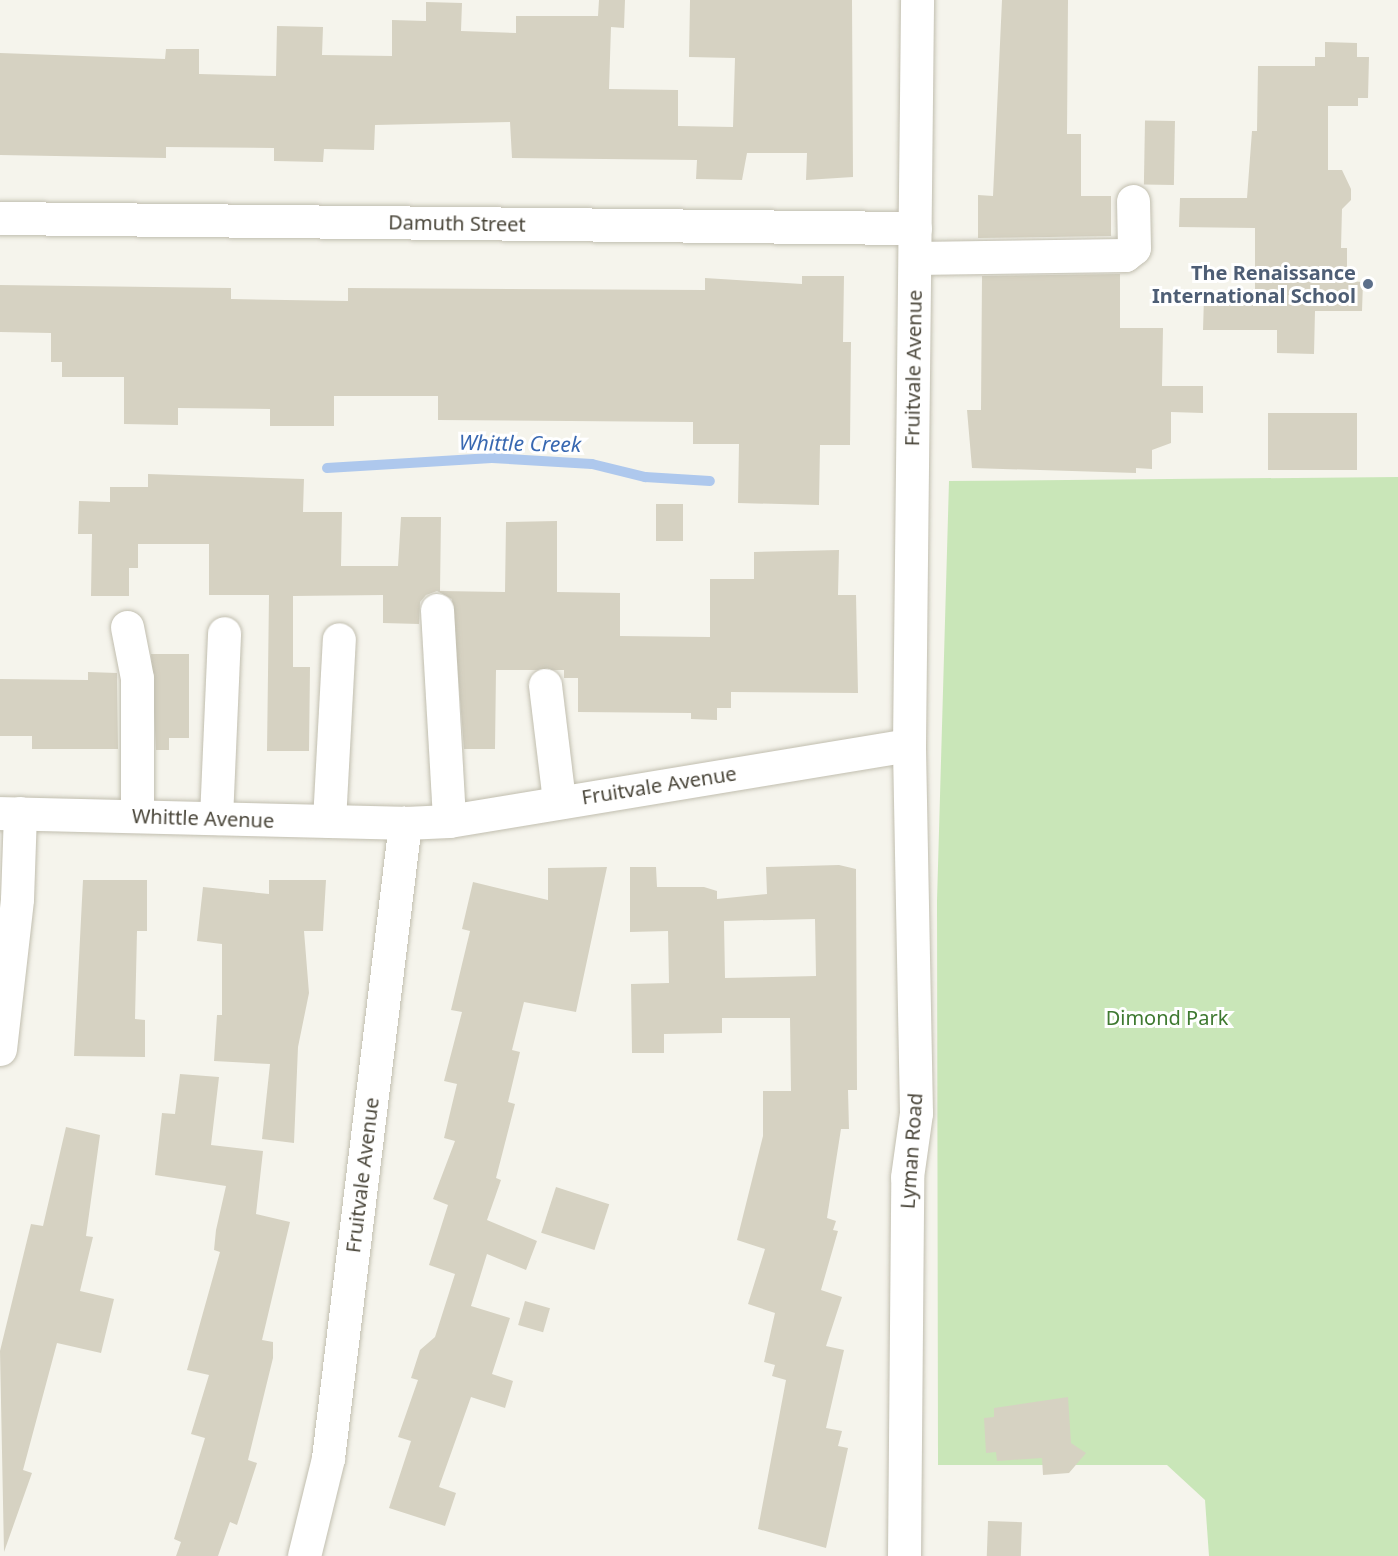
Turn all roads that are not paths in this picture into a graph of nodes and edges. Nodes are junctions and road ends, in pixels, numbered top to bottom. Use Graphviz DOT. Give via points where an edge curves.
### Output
graph roads {
  1 [pos="917,0"];
  2 [pos="1133,201"];
  3 [pos="0,218"];
  4 [pos="915,243"];
  5 [pos="437,610"];
  6 [pos="127,627"];
  7 [pos="224,633"];
  8 [pos="339,639"];
  9 [pos="545,685"];
  10 [pos="909,745"];
  11 [pos="559,800"];
  12 [pos="10,813"];
  13 [pos="137,816"];
  14 [pos="216,818"];
  15 [pos="329,821"];
  16 [pos="449,821"];
  17 [pos="405,823"];
  18 [pos="0,1050"];
  19 [pos="304,1556"];
  20 [pos="904,1556"];
  1 -- 4 [label="street, Fruitvale Avenue"];
  2 -- 4 [label="street, Damuth Street" via="1134,248 1125,255"];
  3 -- 4 [label="street, Damuth Street"];
  4 -- 10 [label="street, Fruitvale Avenue"];
  5 -- 16 [label="street"];
  6 -- 13 [label="street" via="137,678"];
  7 -- 14 [label="street"];
  8 -- 15 [label="street"];
  9 -- 11 [label="street"];
  10 -- 11 [label="street, Fruitvale Avenue"];
  10 -- 20 [label="street, Lyman Road" via="916,1113 907,1177"];
  11 -- 16 [label="street, Fruitvale Avenue"];
  12 -- 13 [label="street, Whittle Avenue"];
  12 -- 18 [label="street" via="17,899"];
  13 -- 14 [label="street, Whittle Avenue"];
  14 -- 15 [label="street, Whittle Avenue"];
  15 -- 17 [label="street, Whittle Avenue"];
  16 -- 17 [label="street, Fruitvale Avenue"];
  17 -- 19 [label="street, Fruitvale Avenue" via="328,1458"];
}
